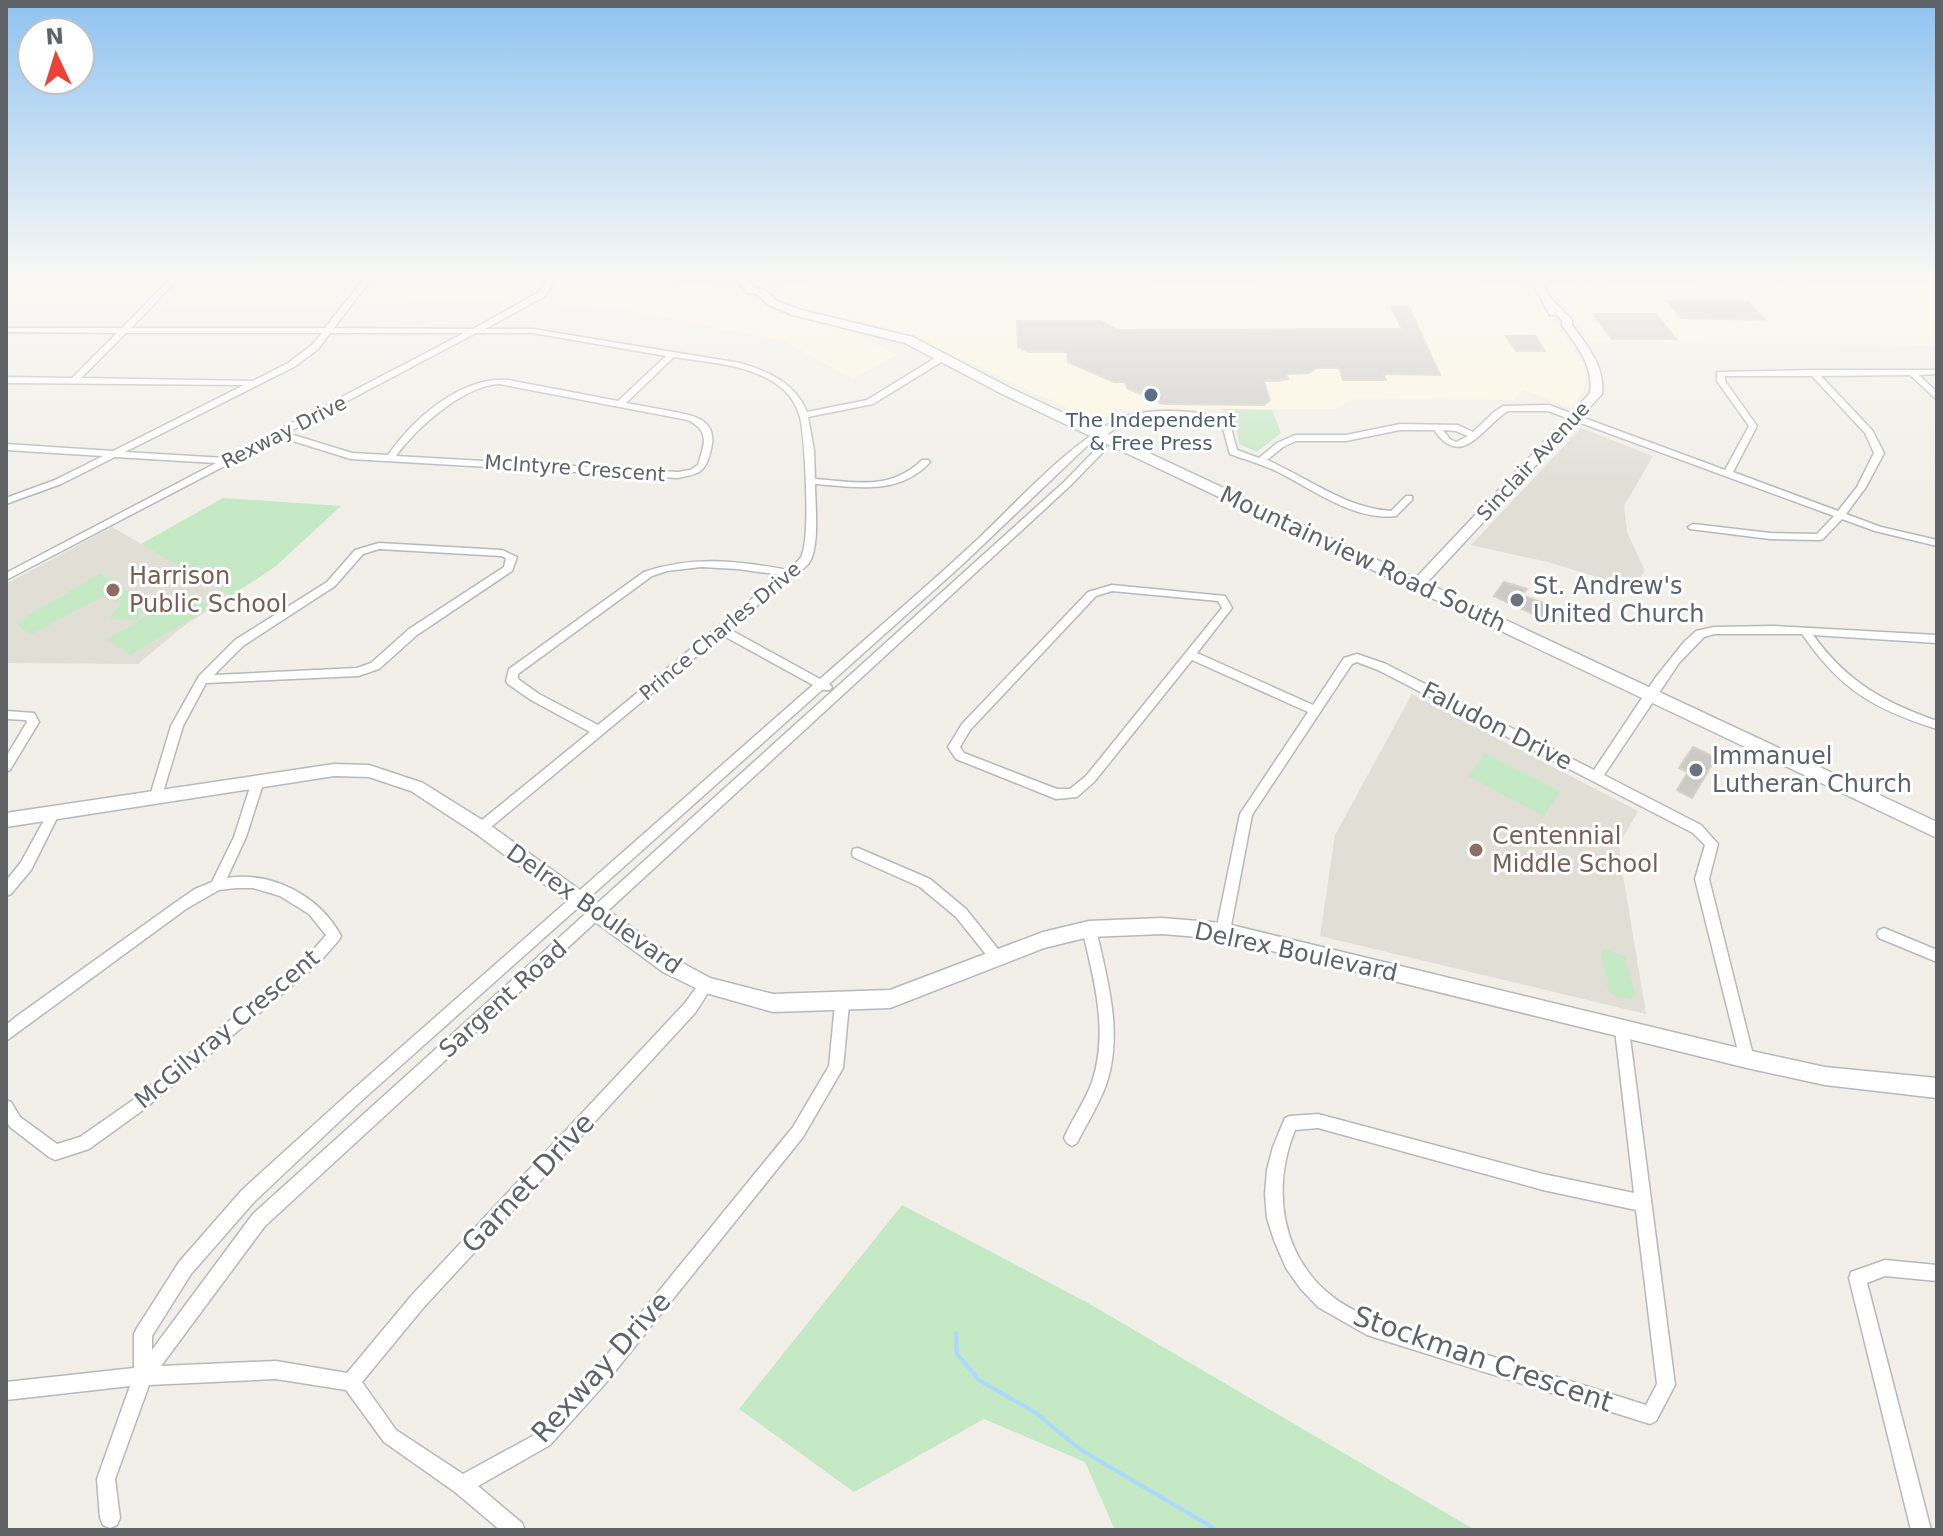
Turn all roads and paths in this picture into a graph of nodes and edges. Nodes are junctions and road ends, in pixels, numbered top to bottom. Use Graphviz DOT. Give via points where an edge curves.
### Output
graph roads {
  1 [pos="107,348"];
  2 [pos="312,348"];
  3 [pos="444,348"];
  4 [pos="635,348"];
  5 [pos="907,348"];
  6 [pos="1583,348"];
  7 [pos="672,354"];
  8 [pos="939,360"];
  9 [pos="1813,372"];
  10 [pos="1912,372"];
  11 [pos="1937,372"];
  12 [pos="6,380"];
  13 [pos="74,381"];
  14 [pos="256,383"];
  15 [pos="1937,397"];
  16 [pos="620,404"];
  17 [pos="804,415"];
  18 [pos="1576,418"];
  19 [pos="1438,430"];
  20 [pos="281,434"];
  21 [pos="1473,435"];
  22 [pos="1103,437"];
  23 [pos="6,447"];
  24 [pos="116,453"];
  25 [pos="391,457"];
  26 [pos="228,461"];
  27 [pos="1261,461"];
  28 [pos="925,462"];
  29 [pos="1728,473"];
  30 [pos="1051,478"];
  31 [pos="809,481"];
  32 [pos="1067,484"];
  33 [pos="1409,498"];
  34 [pos="6,501"];
  35 [pos="1841,515"];
  36 [pos="1693,527"];
  37 [pos="1937,543"];
  38 [pos="959,562"];
  39 [pos="975,568"];
  40 [pos="793,574"];
  41 [pos="6,577"];
  42 [pos="1417,585"];
  43 [pos="724,631"];
  44 [pos="1805,631"];
  45 [pos="1937,639"];
  46 [pos="1189,654"];
  47 [pos="203,679"];
  48 [pos="821,684"];
  49 [pos="836,693"];
  50 [pos="1652,696"];
  51 [pos="1316,711"];
  52 [pos="6,715"];
  53 [pos="1937,725"];
  54 [pos="599,731"];
  55 [pos="6,767"];
  56 [pos="716,777"];
  57 [pos="1596,777"];
  58 [pos="258,781"];
  59 [pos="735,786"];
  60 [pos="155,799"];
  61 [pos="52,816"];
  62 [pos="6,820"];
  63 [pos="481,828"];
  64 [pos="1937,830"];
  65 [pos="858,853"];
  66 [pos="217,885"];
  67 [pos="6,890"];
  68 [pos="578,899"];
  69 [pos="597,914"];
  70 [pos="1089,929"];
  71 [pos="1223,931"];
  72 [pos="1884,934"];
  73 [pos="1937,956"];
  74 [pos="997,958"];
  75 [pos="706,985"];
  76 [pos="842,1004"];
  77 [pos="1622,1030"];
  78 [pos="6,1034"];
  79 [pos="1747,1059"];
  80 [pos="1937,1088"];
  81 [pos="354,1098"];
  82 [pos="6,1107"];
  83 [pos="376,1114"];
  84 [pos="1072,1138"];
  85 [pos="1642,1203"];
  86 [pos="1937,1273"];
  87 [pos="143,1376"];
  88 [pos="351,1382"];
  89 [pos="6,1391"];
  90 [pos="462,1485"];
  91 [pos="110,1518"];
  92 [pos="515,1530"];
  93 [pos="1921,1530"];
  1 -- 13 [label="street"];
  2 -- 14 [label="street"];
  3 -- 20 [label="street, Rexway Drive"];
  4 -- 7 [label="street"];
  5 -- 8 [label="main road, Mountainview Road South"];
  6 -- 18 [label="street, Sinclair Avenue" via="1599,382"];
  7 -- 16 [label="street"];
  7 -- 17 [label="street" via="761,372 789,390"];
  8 -- 17 [label="street" via="870,402"];
  8 -- 22 [label="main road, Mountainview Road South"];
  9 -- 10 [label="street"];
  9 -- 29 [label="street" via="1720,374 1753,426"];
  9 -- 35 [label="street" via="1869,432 1879,453"];
  10 -- 11 [label="street"];
  10 -- 15 [label="street"];
  12 -- 13 [label="street"];
  13 -- 14 [label="street"];
  14 -- 24 [label="street"];
  16 -- 25 [label="street, McIntyre Crescent" via="504,382 478,385 423,423"];
  16 -- 25 [label="street, McIntyre Crescent" via="705,424 708,446 702,466 678,475"];
  17 -- 31 [label="street, Prince Charles Drive"];
  18 -- 21 [label="street" via="1549,408 1506,408"];
  18 -- 29 [label="street"];
  18 -- 42 [label="street, Sinclair Avenue"];
  19 -- 21 [label="street" via="1458,428"];
  19 -- 21 [label="street" via="1455,447"];
  19 -- 27 [label="street" via="1400,427 1346,438 1295,438"];
  20 -- 25 [label="street, McIntyre Crescent" via="351,456"];
  20 -- 26 [label="street, Rexway Drive"];
  22 -- 27 [label="street" via="1129,418 1205,416 1226,424 1233,452"];
  22 -- 30 [label="street, Sargent Road" via="1086,442"];
  22 -- 32 [label="street, Sargent Road" via="1102,448"];
  22 -- 42 [label="main road, Mountainview Road South"];
  23 -- 24 [label="street"];
  24 -- 26 [label="street"];
  24 -- 34 [label="street"];
  26 -- 41 [label="street, Rexway Drive"];
  27 -- 33 [label="street" via="1377,515 1393,514"];
  28 -- 31 [label="street" via="916,474 896,484"];
  29 -- 35 [label="street"];
  30 -- 32 [label="street"];
  30 -- 38 [label="street, Sargent Road"];
  31 -- 40 [label="street, Prince Charles Drive" via="810,546"];
  32 -- 39 [label="street, Sargent Road"];
  35 -- 36 [label="street" via="1820,537"];
  35 -- 37 [label="street"];
  38 -- 39 [label="street"];
  38 -- 48 [label="street, Sargent Road"];
  39 -- 49 [label="street, Sargent Road"];
  40 -- 43 [label="street, Prince Charles Drive"];
  40 -- 54 [label="street" via="748,566 672,564 648,574 513,672 512,681 535,697"];
  42 -- 50 [label="main road, Mountainview Road South"];
  43 -- 48 [label="street"];
  43 -- 54 [label="street, Prince Charles Drive"];
  44 -- 45 [label="street"];
  44 -- 50 [label="street" via="1702,632"];
  44 -- 53 [label="street" via="1840,678 1865,697"];
  46 -- 46 [label="street" via="1227,608 1221,598 1112,588 1092,594 966,727 954,747 960,756 994,773 1056,794 1073,794"];
  46 -- 51 [label="street"];
  47 -- 47 [label="street" via="358,672 375,666 413,632 508,569 512,557 365,549 331,584 239,643"];
  47 -- 60 [label="street" via="177,726"];
  48 -- 49 [label="street"];
  48 -- 56 [label="street, Sargent Road"];
  49 -- 59 [label="street, Sargent Road"];
  50 -- 57 [label="street"];
  50 -- 64 [label="main road, Mountainview Road South"];
  51 -- 57 [label="street, Faludon Drive" via="1348,661 1357,658"];
  51 -- 71 [label="street, Faludon Drive" via="1246,814"];
  52 -- 55 [label="street" via="30,716 33,722"];
  54 -- 63 [label="street, Prince Charles Drive"];
  56 -- 59 [label="street"];
  56 -- 68 [label="street, Sargent Road"];
  57 -- 79 [label="street, Faludon Drive" via="1697,829 1712,844 1702,879"];
  58 -- 60 [label="street, Delrex Boulevard"];
  58 -- 63 [label="street, Delrex Boulevard" via="334,770 369,771 417,787"];
  58 -- 66 [label="street"];
  59 -- 69 [label="street, Sargent Road"];
  60 -- 61 [label="street, Delrex Boulevard"];
  61 -- 62 [label="street, Delrex Boulevard"];
  61 -- 67 [label="street" via="26,866"];
  63 -- 68 [label="street, Delrex Boulevard"];
  65 -- 74 [label="street" via="925,883 961,913"];
  66 -- 78 [label="street"];
  66 -- 82 [label="street, McGilvray Crescent" via="247,882 280,888 323,916 334,936 138,1105 84,1144 55,1152 15,1122"];
  68 -- 69 [label="street, Delrex Boulevard"];
  68 -- 81 [label="street, Sargent Road"];
  69 -- 75 [label="street, Delrex Boulevard"];
  69 -- 83 [label="street, Sargent Road"];
  70 -- 71 [label="street, Delrex Boulevard" via="1162,926"];
  70 -- 74 [label="street, Delrex Boulevard"];
  70 -- 84 [label="street" via="1107,1011 1105,1053 1099,1081"];
  71 -- 77 [label="street, Delrex Boulevard"];
  72 -- 73 [label="street"];
  74 -- 76 [label="street, Delrex Boulevard" via="890,999"];
  75 -- 76 [label="street, Delrex Boulevard" via="773,1003"];
  75 -- 88 [label="street, Garnet Drive" via="418,1301"];
  76 -- 90 [label="street, Rexway Drive" via="836,1068 798,1132 544,1439"];
  77 -- 79 [label="street, Delrex Boulevard"];
  77 -- 85 [label="street, Stockman Crescent"];
  79 -- 80 [label="street, Delrex Boulevard" via="1825,1076"];
  81 -- 83 [label="street"];
  81 -- 87 [label="street, Sargent Road" via="248,1196 185,1268 143,1334"];
  83 -- 87 [label="street, Sargent Road" via="259,1220"];
  85 -- 85 [label="street, Stockman Crescent" via="1318,1121 1290,1123 1277,1149 1271,1188 1276,1229 1294,1269 1326,1302 1367,1326 1650,1415 1666,1385"];
  86 -- 93 [label="street" via="1885,1268 1857,1278"];
  87 -- 88 [label="street" via="276,1370"];
  87 -- 89 [label="street"];
  87 -- 91 [label="street, Sargent Road" via="106,1479"];
  88 -- 90 [label="street" via="390,1436"];
  90 -- 92 [label="street"];
}
